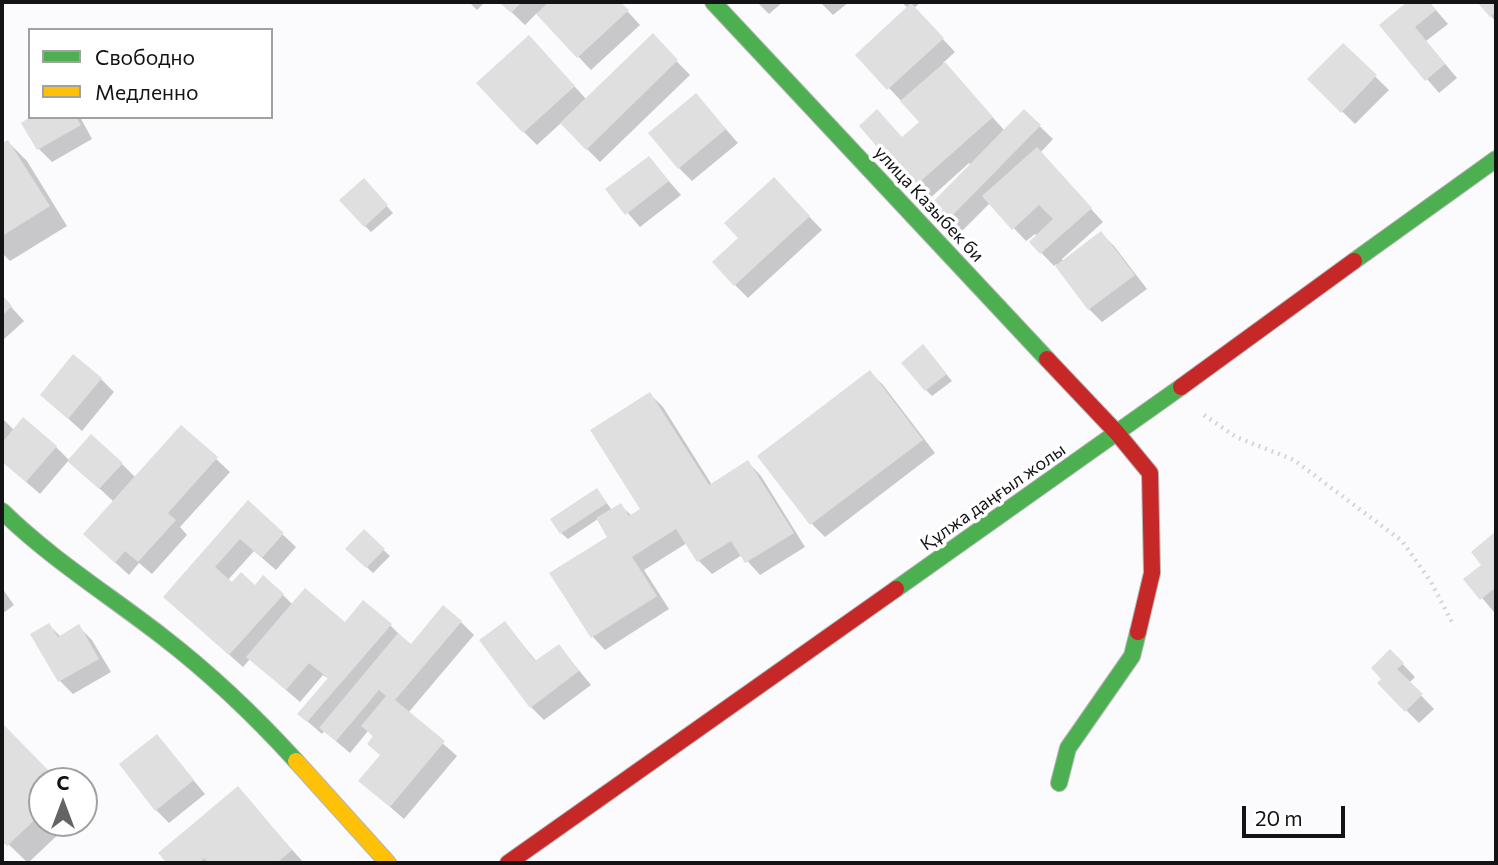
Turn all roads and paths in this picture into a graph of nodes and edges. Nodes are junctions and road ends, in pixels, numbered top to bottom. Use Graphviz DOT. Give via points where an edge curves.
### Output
graph roads {
  1 [pos="713,2"];
  2 [pos="1496,159"];
  3 [pos="1172,393"];
  4 [pos="1117,433"];
  5 [pos="2,511"];
  6 [pos="1454,626"];
  7 [pos="1059,783"];
  8 [pos="388,863"];
  9 [pos="508,863"];
  1 -- 4 [label="street, улица Казыбек би"];
  2 -- 3 [label="street, Құлжа даңғыл жолы"];
  3 -- 4 [label="street, Құлжа даңғыл жолы"];
  3 -- 6 [label="path" via="1236,437 1294,460 1402,541"];
  4 -- 7 [label="street, улица Казыбек би" via="1150,473 1152,573 1132,656 1068,748"];
  4 -- 9 [label="street, Құлжа даңғыл жолы"];
  5 -- 8 [label="street" via="32,540 208,675 284,748"];
}
